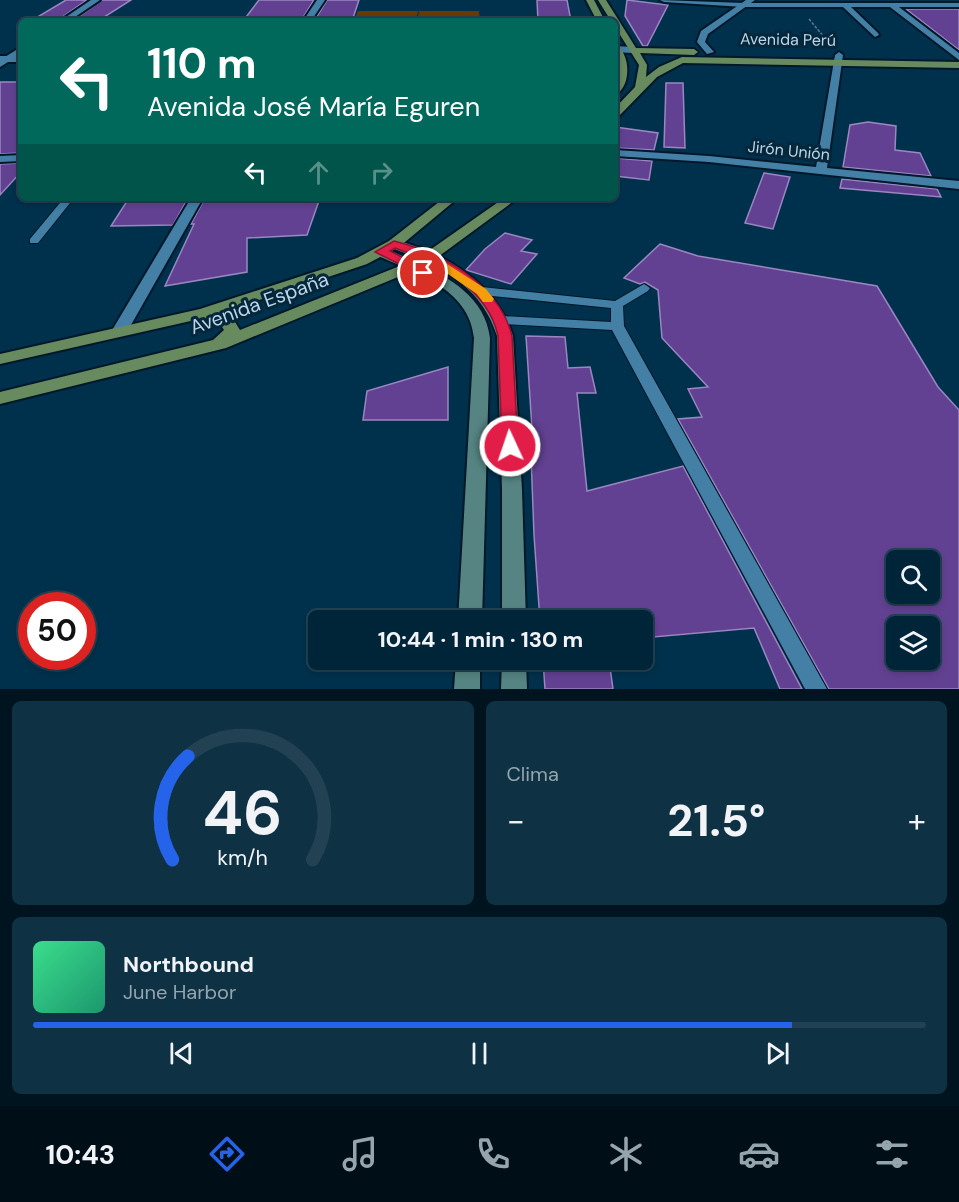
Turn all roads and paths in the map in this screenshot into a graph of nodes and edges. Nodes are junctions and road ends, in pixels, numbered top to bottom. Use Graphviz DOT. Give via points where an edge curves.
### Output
graph roads {
  1 [pos="96,0"];
  2 [pos="321,0"];
  3 [pos="590,0"];
  4 [pos="602,0"];
  5 [pos="664,0"];
  6 [pos="953,0"];
  7 [pos="748,2"];
  8 [pos="959,4"];
  9 [pos="798,5"];
  10 [pos="893,6"];
  11 [pos="846,7"];
  12 [pos="69,18"];
  13 [pos="309,18"];
  14 [pos="599,18"];
  15 [pos="613,18"];
  16 [pos="618,26"];
  17 [pos="875,35"];
  18 [pos="618,49"];
  19 [pos="632,50"];
  20 [pos="18,52"];
  21 [pos="710,52"];
  22 [pos="618,54"];
  23 [pos="959,58"];
  24 [pos="18,59"];
  25 [pos="839,59"];
  26 [pos="3,61"];
  27 [pos="959,65"];
  28 [pos="618,89"];
  29 [pos="640,89"];
  30 [pos="618,111"];
  31 [pos="618,153"];
  32 [pos="18,158"];
  33 [pos="0,159"];
  34 [pos="821,170"];
  35 [pos="959,185"];
  36 [pos="67,201"];
  37 [pos="195,201"];
  38 [pos="448,201"];
  39 [pos="508,201"];
  40 [pos="34,241"];
  41 [pos="388,248"];
  42 [pos="431,257"];
  43 [pos="412,267"];
  44 [pos="644,288"];
  45 [pos="482,291"];
  46 [pos="617,305"];
  47 [pos="204,313"];
  48 [pos="501,320"];
  49 [pos="617,326"];
  50 [pos="119,332"];
  51 [pos="219,344"];
  52 [pos="0,358"];
  53 [pos="0,398"];
  54 [pos="470,610"];
  55 [pos="514,610"];
  56 [pos="468,670"];
  57 [pos="514,670"];
  58 [pos="467,689"];
  59 [pos="514,689"];
  60 [pos="816,689"];
  1 -- 12 [label="street"];
  2 -- 13 [label="street"];
  3 -- 14 [label="main road"];
  4 -- 15 [label="main road"];
  5 -- 7 [label="street"];
  6 -- 8 [label="street"];
  7 -- 9 [label="street"];
  7 -- 21 [label="street" via="704,33 701,42"];
  8 -- 10 [label="street"];
  9 -- 11 [label="street"];
  9 -- 25 [label="path"];
  10 -- 11 [label="street"];
  10 -- 23 [label="street"];
  11 -- 17 [label="street"];
  16 -- 19 [label="main road"];
  18 -- 19 [label="street, Avenida Perú"];
  19 -- 21 [label="main road, Avenida Perú"];
  19 -- 29 [label="main road" via="643,65"];
  20 -- 26 [label="street"];
  21 -- 25 [label="main road, Avenida Perú"];
  22 -- 28 [label="main road" via="624,64"];
  23 -- 25 [label="main road, Avenida Perú"];
  24 -- 26 [label="street"];
  25 -- 27 [label="main road, Avenida Perú"];
  25 -- 29 [label="main road, Avenida Perú" via="682,60 668,64"];
  25 -- 34 [label="street"];
  29 -- 30 [label="main road"];
  31 -- 34 [label="street, Jirón Unión"];
  32 -- 33 [label="street"];
  34 -- 35 [label="street, Jirón Unión"];
  36 -- 40 [label="lane"];
  37 -- 50 [label="street"];
  38 -- 41 [label="main road, Avenida España"];
  39 -- 42 [label="main road, Avenida España"];
  41 -- 42 [label="main road"];
  41 -- 43 [label="main road"];
  41 -- 47 [label="main road, Avenida España" via="362,261"];
  42 -- 43 [label="main road, Avenida España"];
  42 -- 45 [label="main road"];
  43 -- 51 [label="main road, Avenida España"];
  43 -- 54 [label="main road" via="468,301 478,317 482,338"];
  44 -- 46 [label="lane"];
  45 -- 46 [label="lane"];
  45 -- 48 [label="main road"];
  46 -- 49 [label="lane"];
  47 -- 50 [label="main road, Avenida España"];
  47 -- 51 [label="main road" via="224,317 232,330"];
  48 -- 49 [label="lane"];
  48 -- 55 [label="main road" via="512,490"];
  49 -- 60 [label="lane"];
  50 -- 52 [label="main road, Avenida España"];
  51 -- 53 [label="main road, Avenida España"];
  56 -- 58 [label="main road"];
  57 -- 59 [label="main road"];
}
